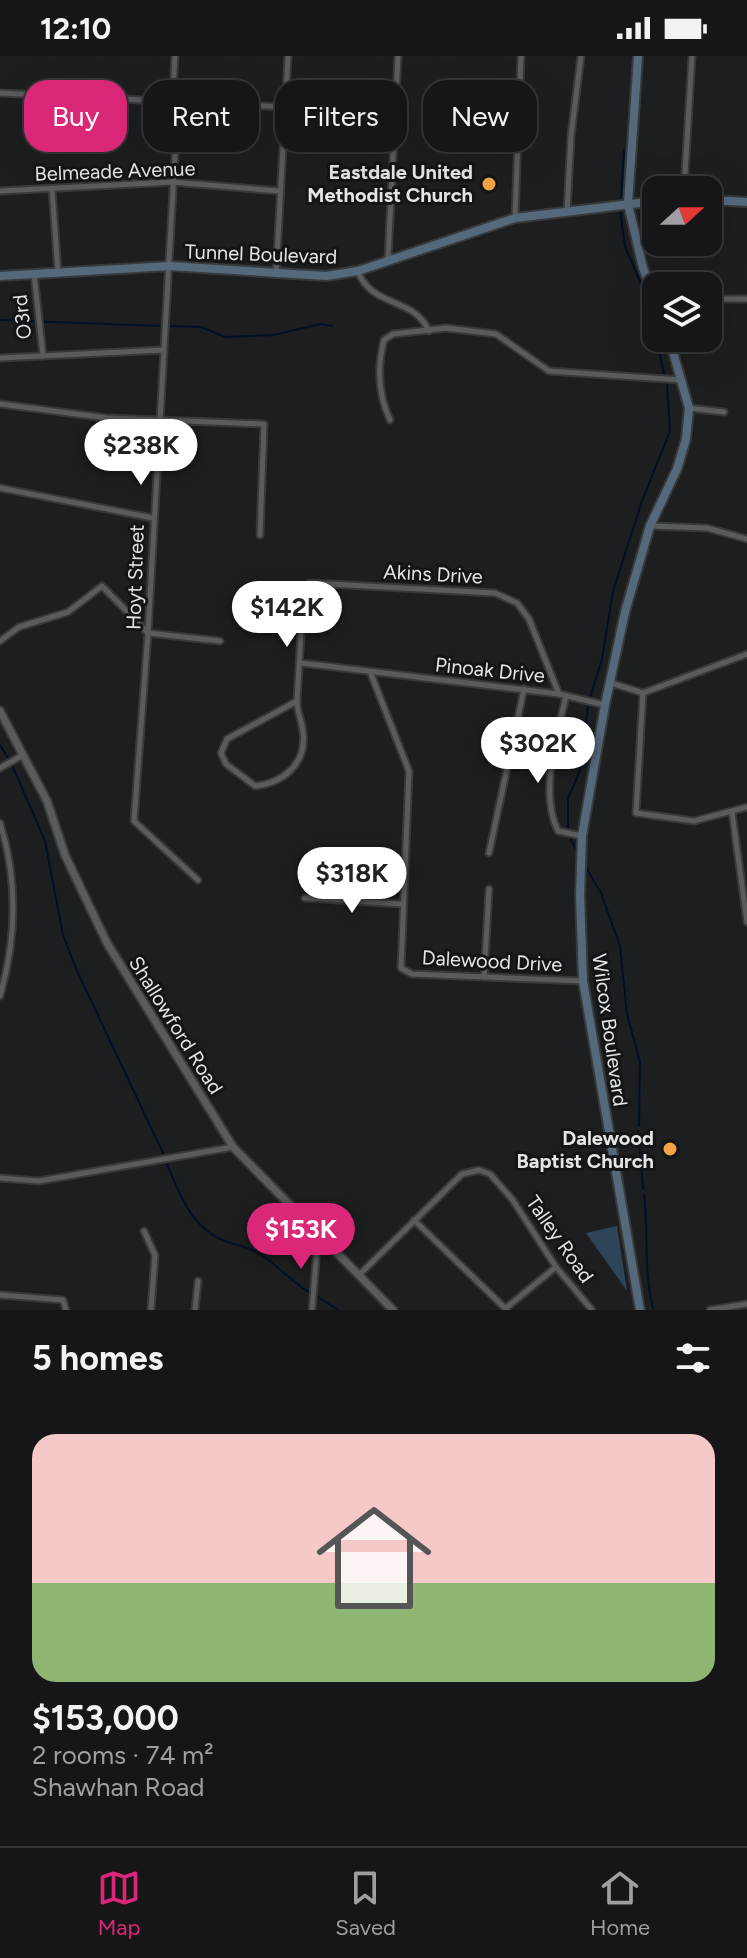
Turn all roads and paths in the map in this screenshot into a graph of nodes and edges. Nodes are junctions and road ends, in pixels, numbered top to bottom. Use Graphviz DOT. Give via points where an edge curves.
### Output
graph roads {
  1 [pos="175,56"];
  2 [pos="288,56"];
  3 [pos="398,56"];
  4 [pos="521,56"];
  5 [pos="581,56"];
  6 [pos="638,56"];
  7 [pos="692,56"];
  8 [pos="174,80"];
  9 [pos="286,80"];
  10 [pos="0,93"];
  11 [pos="143,100"];
  12 [pos="174,152"];
  13 [pos="281,152"];
  14 [pos="685,176"];
  15 [pos="172,182"];
  16 [pos="52,189"];
  17 [pos="0,191"];
  18 [pos="279,191"];
  19 [pos="722,201"];
  20 [pos="642,202"];
  21 [pos="747,202"];
  22 [pos="628,204"];
  23 [pos="567,212"];
  24 [pos="515,218"];
  25 [pos="388,259"];
  26 [pos="170,266"];
  27 [pos="358,271"];
  28 [pos="58,272"];
  29 [pos="645,272"];
  30 [pos="34,274"];
  31 [pos="276,274"];
  32 [pos="0,276"];
  33 [pos="722,299"];
  34 [pos="747,299"];
  35 [pos="429,331"];
  36 [pos="163,350"];
  37 [pos="674,352"];
  38 [pos="43,356"];
  39 [pos="0,358"];
  40 [pos="683,380"];
  41 [pos="0,404"];
  42 [pos="689,408"];
  43 [pos="724,412"];
  44 [pos="161,419"];
  45 [pos="390,420"];
  46 [pos="0,488"];
  47 [pos="153,518"];
  48 [pos="650,526"];
  49 [pos="260,535"];
  50 [pos="747,539"];
  51 [pos="148,633"];
  52 [pos="0,641"];
  53 [pos="220,641"];
  54 [pos="747,654"];
  55 [pos="301,663"];
  56 [pos="371,674"];
  57 [pos="611,683"];
  58 [pos="524,689"];
  59 [pos="643,693"];
  60 [pos="562,695"];
  61 [pos="297,701"];
  62 [pos="605,705"];
  63 [pos="0,711"];
  64 [pos="24,755"];
  65 [pos="0,768"];
  66 [pos="747,807"];
  67 [pos="732,812"];
  68 [pos="0,823"];
  69 [pos="582,836"];
  70 [pos="489,853"];
  71 [pos="198,880"];
  72 [pos="489,889"];
  73 [pos="305,898"];
  74 [pos="401,904"];
  75 [pos="747,922"];
  76 [pos="484,977"];
  77 [pos="583,981"];
  78 [pos="0,996"];
  79 [pos="233,1147"];
  80 [pos="0,1178"];
  81 [pos="414,1220"];
  82 [pos="144,1231"];
  83 [pos="318,1234"];
  84 [pos="556,1267"];
  85 [pos="359,1276"];
  86 [pos="198,1281"];
  87 [pos="0,1295"];
  88 [pos="747,1304"];
  89 [pos="507,1309"];
  90 [pos="66,1310"];
  91 [pos="151,1310"];
  92 [pos="195,1310"];
  93 [pos="312,1310"];
  94 [pos="393,1310"];
  95 [pos="592,1310"];
  96 [pos="640,1310"];
  97 [pos="710,1310"];
  1 -- 8 [label="street, Hoyt Street"];
  2 -- 9 [label="street"];
  3 -- 25 [label="street"];
  4 -- 24 [label="street"];
  5 -- 23 [label="street"];
  6 -- 22 [label="main road"];
  7 -- 14 [label="street"];
  10 -- 11 [label="street"];
  12 -- 15 [label="street, Hoyt Street"];
  13 -- 18 [label="street"];
  15 -- 16 [label="street, Belmeade Avenue"];
  15 -- 18 [label="street, Belmeade Avenue"];
  15 -- 26 [label="street, Hoyt Street"];
  16 -- 17 [label="street, Belmeade Avenue"];
  16 -- 28 [label="street"];
  18 -- 31 [label="street"];
  19 -- 21 [label="main road"];
  20 -- 22 [label="main road, Tunnel Boulevard"];
  22 -- 23 [label="main road, Tunnel Boulevard"];
  22 -- 29 [label="main road"];
  23 -- 24 [label="main road, Tunnel Boulevard"];
  24 -- 25 [label="main road, Tunnel Boulevard"];
  25 -- 27 [label="main road, Tunnel Boulevard"];
  26 -- 28 [label="main road, Tunnel Boulevard"];
  26 -- 31 [label="main road, Tunnel Boulevard"];
  26 -- 36 [label="street, Hoyt Street"];
  27 -- 31 [label="main road, Tunnel Boulevard"];
  27 -- 35 [label="street" via="374,295 412,310"];
  28 -- 30 [label="main road, Tunnel Boulevard"];
  30 -- 32 [label="main road, Tunnel Boulevard"];
  30 -- 38 [label="street, O3rd"];
  33 -- 34 [label="street"];
  35 -- 40 [label="street" via="496,334 549,371 565,375"];
  35 -- 45 [label="street" via="393,334 384,340 380,383"];
  36 -- 38 [label="street"];
  36 -- 44 [label="street, Hoyt Street"];
  37 -- 40 [label="main road, Wilcox Boulevard"];
  38 -- 39 [label="street"];
  40 -- 42 [label="main road, Wilcox Boulevard"];
  41 -- 44 [label="street"];
  42 -- 43 [label="street"];
  42 -- 48 [label="main road, Wilcox Boulevard" via="677,469"];
  44 -- 47 [label="street, Hoyt Street"];
  44 -- 49 [label="street" via="264,424"];
  46 -- 47 [label="street"];
  47 -- 51 [label="street, Hoyt Street"];
  48 -- 50 [label="street" via="707,528"];
  48 -- 57 [label="main road, Wilcox Boulevard"];
  51 -- 52 [label="street" via="102,586 68,612 19,627"];
  51 -- 53 [label="street"];
  51 -- 71 [label="street, Hoyt Street" via="134,821"];
  54 -- 59 [label="street"];
  55 -- 56 [label="street, Pinoak Drive"];
  55 -- 60 [label="street, Akins Drive" via="303,599 310,583 495,593 517,603 529,619"];
  55 -- 61 [label="street"];
  56 -- 58 [label="street, Pinoak Drive"];
  56 -- 74 [label="street" via="409,771"];
  57 -- 59 [label="street"];
  57 -- 62 [label="main road, Wilcox Boulevard"];
  58 -- 60 [label="street, Pinoak Drive"];
  58 -- 70 [label="street"];
  59 -- 67 [label="street" via="636,813 694,821"];
  60 -- 62 [label="street, Pinoak Drive"];
  60 -- 69 [label="street" via="550,815 558,831"];
  61 -- 61 [label="street" via="302,752 286,778 255,786 226,764 221,753 227,739"];
  62 -- 69 [label="main road, Wilcox Boulevard"];
  63 -- 64 [label="street, Shallowford Road"];
  64 -- 65 [label="street"];
  64 -- 79 [label="street, Shallowford Road" via="107,943"];
  66 -- 67 [label="street"];
  67 -- 75 [label="street"];
  68 -- 78 [label="street" via="14,900"];
  69 -- 77 [label="main road, Wilcox Boulevard"];
  72 -- 76 [label="street"];
  73 -- 74 [label="street"];
  74 -- 76 [label="street, Dalewood Drive" via="401,968 412,974"];
  76 -- 77 [label="street, Dalewood Drive"];
  77 -- 96 [label="main road, Wilcox Boulevard"];
  79 -- 80 [label="street" via="39,1181"];
  79 -- 83 [label="street, Shallowford Road"];
  81 -- 84 [label="street, Talley Road" via="462,1174 479,1170 490,1174 512,1199"];
  81 -- 85 [label="street, Talley Road"];
  81 -- 89 [label="street"];
  82 -- 91 [label="street" via="155,1255"];
  83 -- 85 [label="street, Shallowford Road"];
  83 -- 93 [label="street"];
  84 -- 89 [label="street"];
  84 -- 95 [label="street, Talley Road"];
  85 -- 94 [label="street, Shallowford Road"];
  86 -- 92 [label="street"];
  87 -- 90 [label="street" via="63,1300"];
  88 -- 97 [label="street"];
}
